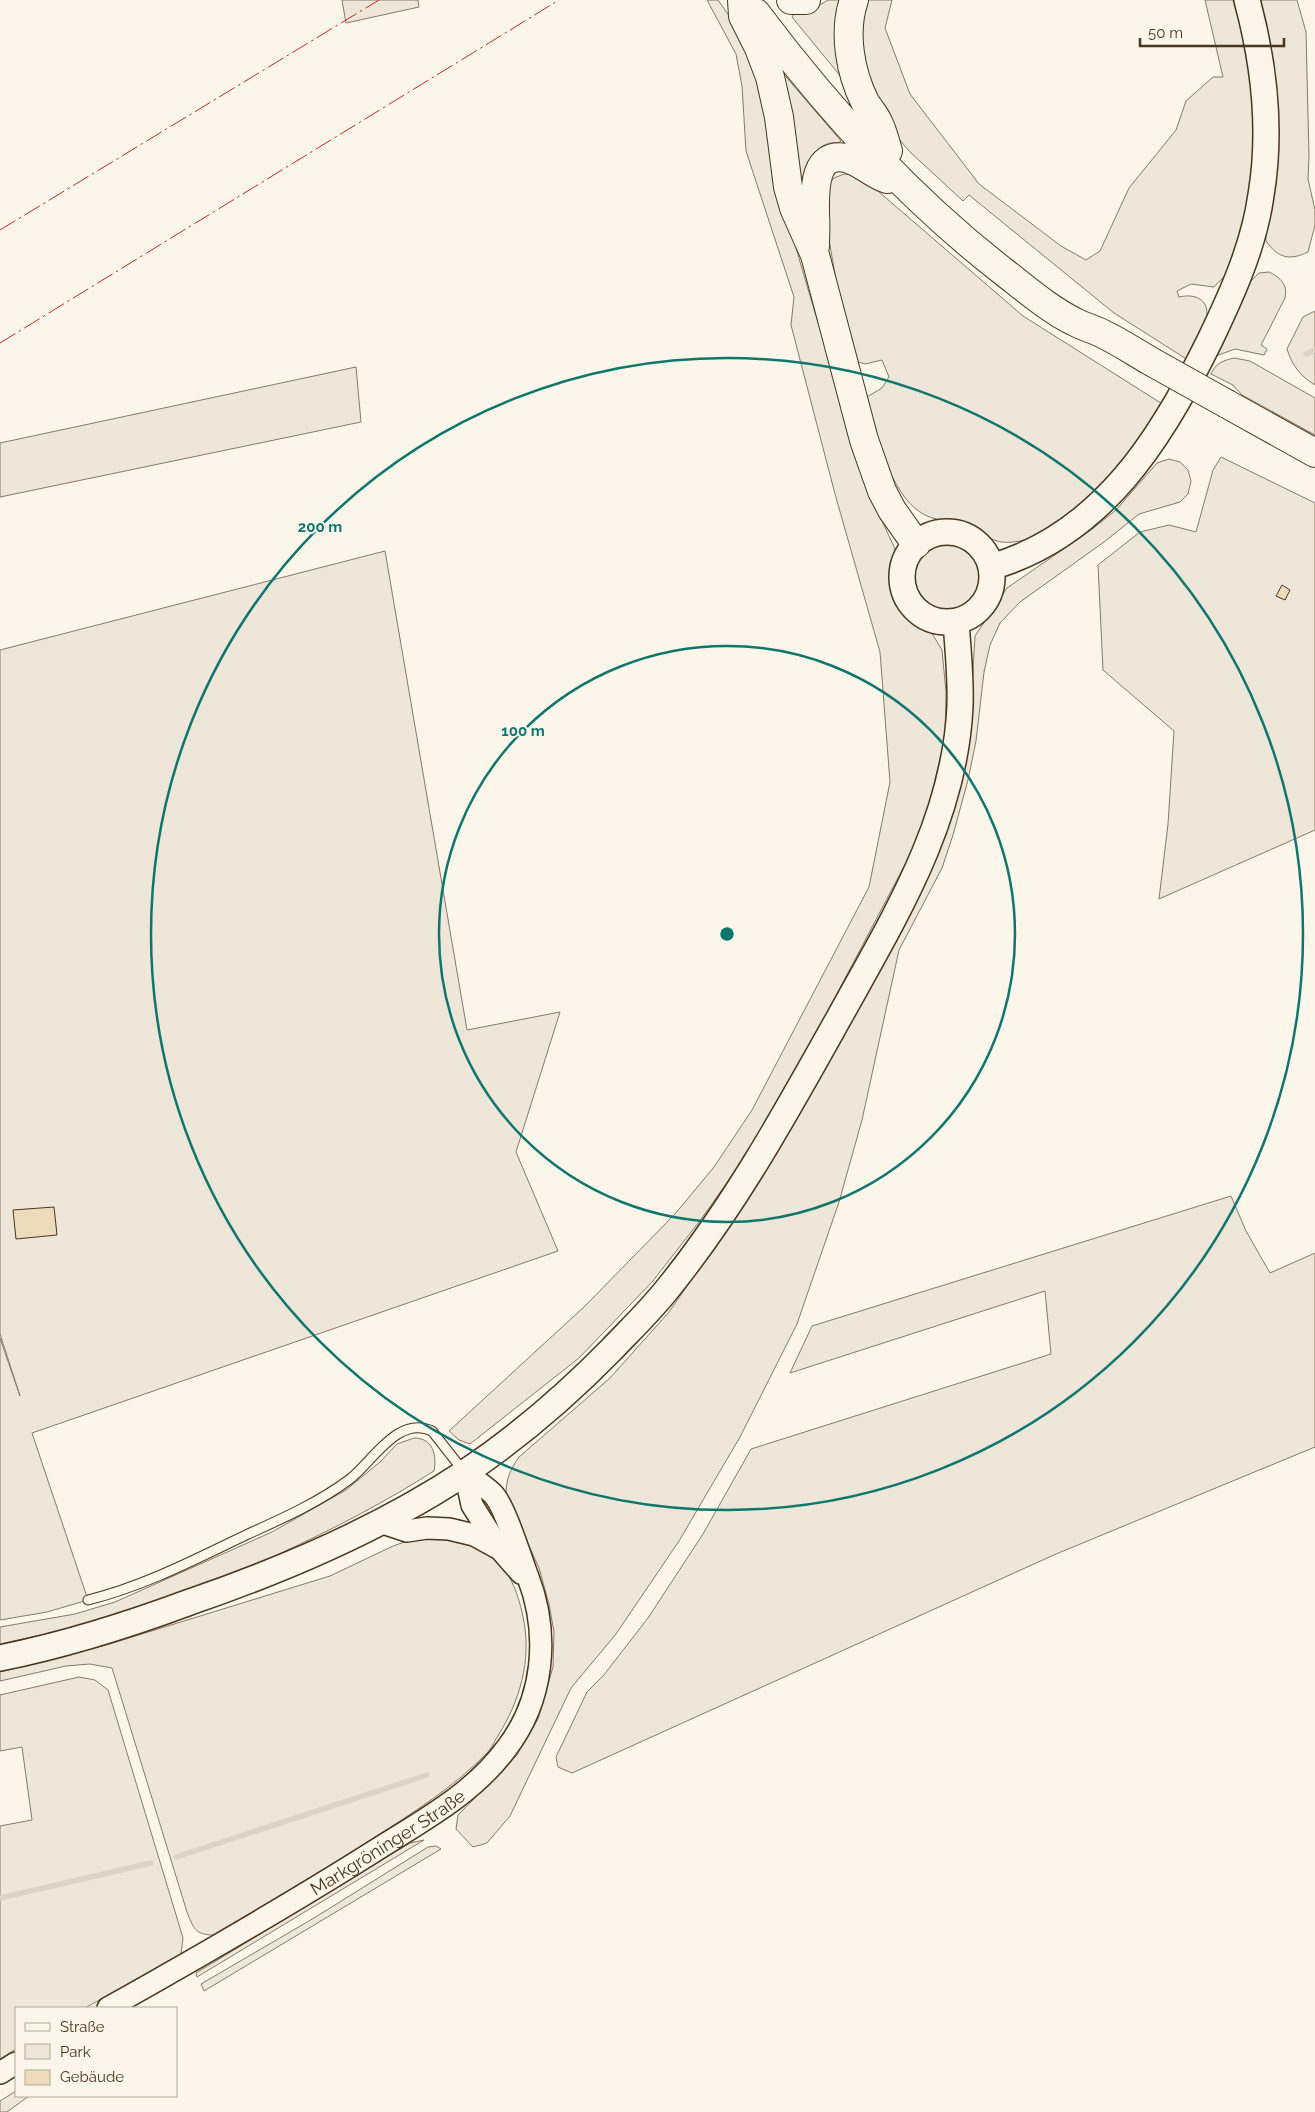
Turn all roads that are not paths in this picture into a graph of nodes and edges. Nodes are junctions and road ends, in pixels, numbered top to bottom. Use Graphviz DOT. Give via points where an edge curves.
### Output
graph roads {
  1 [pos="742,0"];
  2 [pos="746,0"];
  3 [pos="762,0"];
  4 [pos="791,0"];
  5 [pos="806,0"];
  6 [pos="854,0"];
  7 [pos="1247,0"];
  8 [pos="888,152"];
  9 [pos="903,185"];
  10 [pos="814,255"];
  11 [pos="1101,333"];
  12 [pos="1315,453"];
  13 [pos="916,544"];
  14 [pos="991,567"];
  15 [pos="956,622"];
  16 [pos="465,1473"];
  17 [pos="380,1522"];
  18 [pos="499,1548"];
  19 [pos="531,1585"];
  20 [pos="88,1600"];
  21 [pos="0,1658"];
  22 [pos="110,2007"];
  23 [pos="15,2064"];
  24 [pos="0,2073"];
  1 -- 10 [label="main road" via="743,16 770,77 779,116 788,187"];
  2 -- 9 [label="main road" via="834,111"];
  3 -- 8 [label="main road" via="800,50"];
  4 -- 5 [label="main road"];
  6 -- 8 [label="main road" via="849,26 854,71 866,103 879,123"];
  7 -- 14 [label="main road" via="1259,48 1267,132 1256,219 1229,300 1182,393 1135,467 1085,518 1035,549"];
  8 -- 11 [label="main road" via="951,211 1084,314"];
  9 -- 10 [label="main road" via="878,176 846,158 835,158 825,163 815,185"];
  9 -- 11 [label="main road" via="981,254 1030,292 1074,322"];
  10 -- 13 [label="main road" via="846,378 876,474 892,510"];
  11 -- 12 [label="main road, bridge"];
  13 -- 14 [label="main road" via="945,532 965,536 982,549"];
  13 -- 15 [label="main road" via="901,575 906,598 922,615 932,620"];
  14 -- 15 [label="main road" via="990,591 985,602 967,618"];
  15 -- 16 [label="main road" via="960,681 958,725 948,788 933,836 908,893 805,1080 707,1236 668,1288 595,1366 523,1429"];
  16 -- 17 [label="main road"];
  16 -- 18 [label="street, Markgröninger Straße" via="472,1506"];
  16 -- 19 [label="street, Markgröninger Straße" via="494,1495"];
  16 -- 20 [label="lane" via="432,1432 415,1427 402,1431 350,1479 296,1512 152,1580"];
  17 -- 18 [label="street" via="407,1531 449,1528 474,1535"];
  17 -- 21 [label="main road" via="267,1574 209,1596 99,1633"];
  18 -- 19 [label="street, Markgröninger Straße"];
  19 -- 22 [label="street, Markgröninger Straße" via="541,1635 540,1671 522,1724 486,1772 466,1791 434,1813 319,1886"];
  23 -- 24 [label="street"];
}
